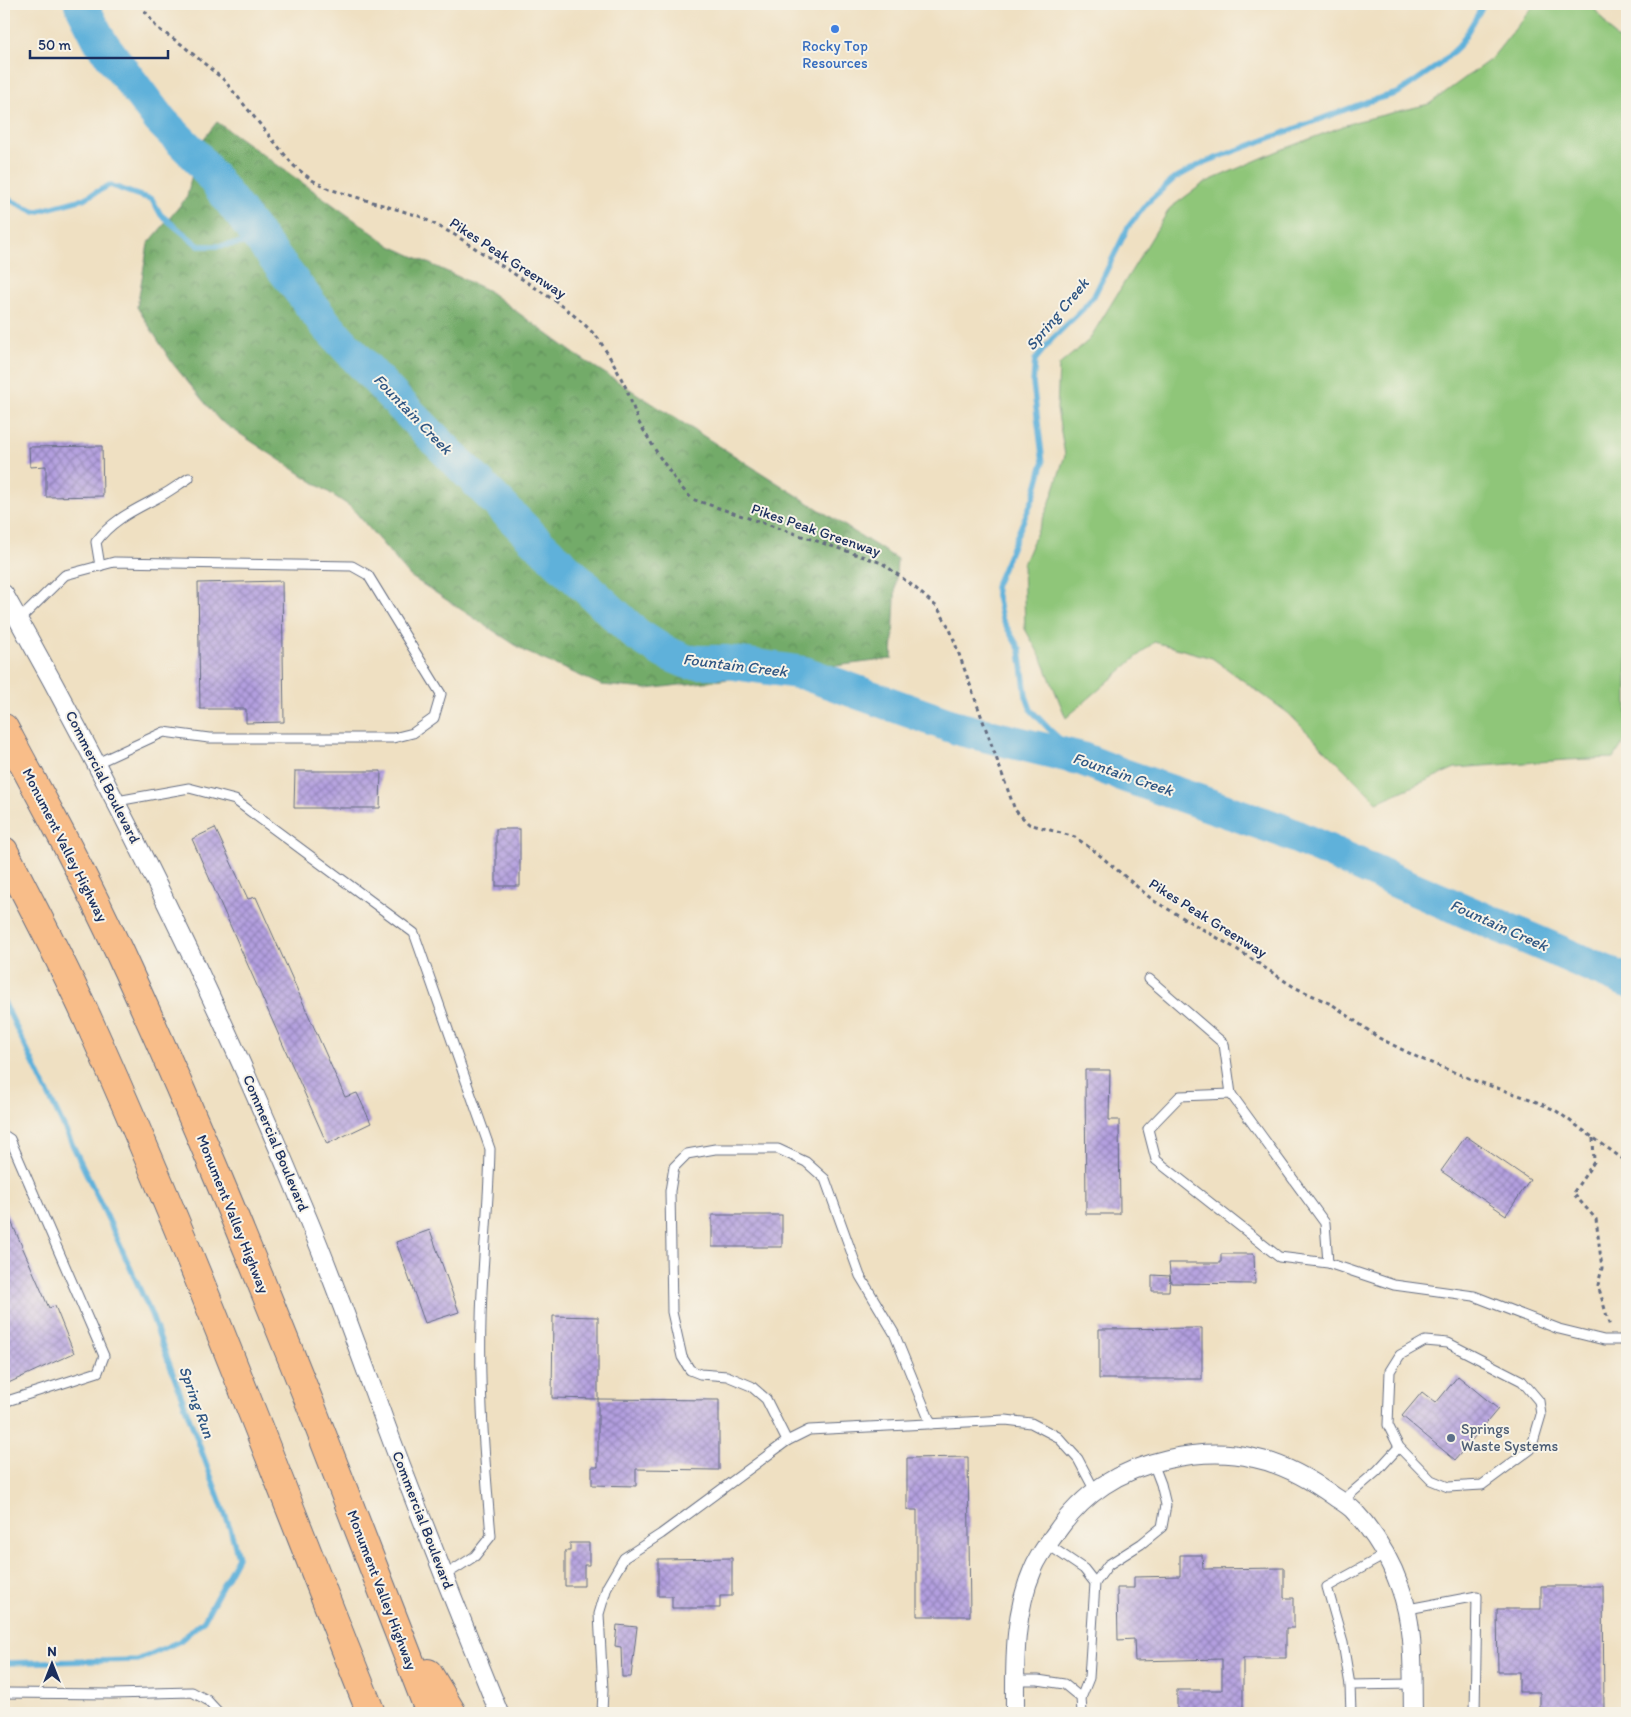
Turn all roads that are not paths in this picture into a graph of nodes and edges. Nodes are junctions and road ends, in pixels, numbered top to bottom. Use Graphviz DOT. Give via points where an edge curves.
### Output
graph roads {
  1 [pos="188,478"];
  2 [pos="100,566"];
  3 [pos="4,594"];
  4 [pos="19,620"];
  5 [pos="4,728"];
  6 [pos="97,763"];
  7 [pos="117,801"];
  8 [pos="4,851"];
  9 [pos="1149,979"];
  10 [pos="1232,1094"];
  11 [pos="4,1135"];
  12 [pos="1328,1263"];
  13 [pos="1627,1340"];
  14 [pos="4,1402"];
  15 [pos="932,1424"];
  16 [pos="787,1441"];
  17 [pos="1399,1447"];
  18 [pos="1153,1463"];
  19 [pos="1094,1491"];
  20 [pos="1341,1502"];
  21 [pos="1047,1544"];
  22 [pos="1386,1556"];
  23 [pos="444,1576"];
  24 [pos="1095,1583"];
  25 [pos="1408,1609"];
  26 [pos="391,1612"];
  27 [pos="1015,1680"];
  28 [pos="1412,1684"];
  29 [pos="1350,1685"];
  30 [pos="4,1693"];
  31 [pos="1081,1698"];
  32 [pos="219,1713"];
  33 [pos="371,1713"];
  34 [pos="430,1713"];
  35 [pos="452,1713"];
  36 [pos="499,1713"];
  37 [pos="602,1713"];
  38 [pos="1015,1713"];
  39 [pos="1082,1713"];
  40 [pos="1351,1713"];
  41 [pos="1413,1713"];
  42 [pos="1475,1713"];
  1 -- 2 [label="lane" via="167,493 120,517 104,531 96,542"];
  2 -- 4 [label="lane" via="65,575"];
  2 -- 6 [label="lane" via="114,562 352,566 368,575 441,694 434,718 413,734 393,738 209,738 164,732"];
  3 -- 4 [label="street, Commercial Boulevard"];
  4 -- 6 [label="street, Commercial Boulevard"];
  5 -- 26 [label="highway, Monument Valley Highway" via="119,951 182,1090"];
  6 -- 7 [label="street, Commercial Boulevard"];
  7 -- 23 [label="street, Commercial Boulevard" via="238,1054 309,1222"];
  7 -- 23 [label="lane" via="190,788 235,800 414,933 490,1149 481,1320 483,1450 491,1536 475,1556"];
  8 -- 33 [label="highway" via="90,1023 134,1125 216,1320"];
  9 -- 10 [label="lane" via="1224,1044"];
  10 -- 12 [label="lane" via="1325,1223"];
  10 -- 12 [label="lane" via="1180,1096 1148,1130 1156,1160 1279,1257"];
  11 -- 14 [label="lane" via="10,1139 104,1356 98,1372"];
  12 -- 13 [label="lane" via="1394,1284 1474,1296 1559,1329 1604,1340"];
  15 -- 16 [label="lane" via="809,1430"];
  15 -- 16 [label="lane" via="894,1333 860,1276 825,1179 806,1162 778,1149 715,1149 687,1154 674,1167 670,1191 672,1312 682,1357 690,1370 727,1376 751,1386 766,1398"];
  15 -- 19 [label="lane" via="1006,1420 1031,1423 1058,1437 1078,1459"];
  16 -- 37 [label="lane" via="624,1558 608,1587 599,1614"];
  17 -- 17 [label="lane" via="1431,1480 1448,1487 1482,1485 1530,1449 1541,1415 1539,1401 1522,1381 1448,1343 1425,1341 1400,1355 1390,1371 1388,1425"];
  17 -- 20 [label="lane"];
  18 -- 19 [label="street" via="1120,1475"];
  18 -- 20 [label="street" via="1206,1454 1253,1457 1302,1475"];
  18 -- 24 [label="lane" via="1166,1505 1162,1527 1108,1565"];
  19 -- 21 [label="street" via="1063,1521"];
  20 -- 22 [label="street" via="1370,1530"];
  21 -- 24 [label="lane" via="1084,1569"];
  21 -- 27 [label="street" via="1024,1590 1016,1631"];
  22 -- 25 [label="street"];
  22 -- 29 [label="lane" via="1327,1587 1343,1643"];
  23 -- 36 [label="street, Commercial Boulevard"];
  24 -- 31 [label="lane" via="1088,1678"];
  25 -- 28 [label="street"];
  25 -- 42 [label="lane" via="1477,1596"];
  26 -- 34 [label="highway, Monument Valley Highway"];
  26 -- 35 [label="highway"];
  27 -- 31 [label="lane" via="1064,1684"];
  27 -- 38 [label="street"];
  28 -- 29 [label="lane"];
  28 -- 41 [label="street"];
  29 -- 40 [label="lane"];
  30 -- 32 [label="lane" via="192,1692 207,1700"];
  31 -- 39 [label="lane"];
}
